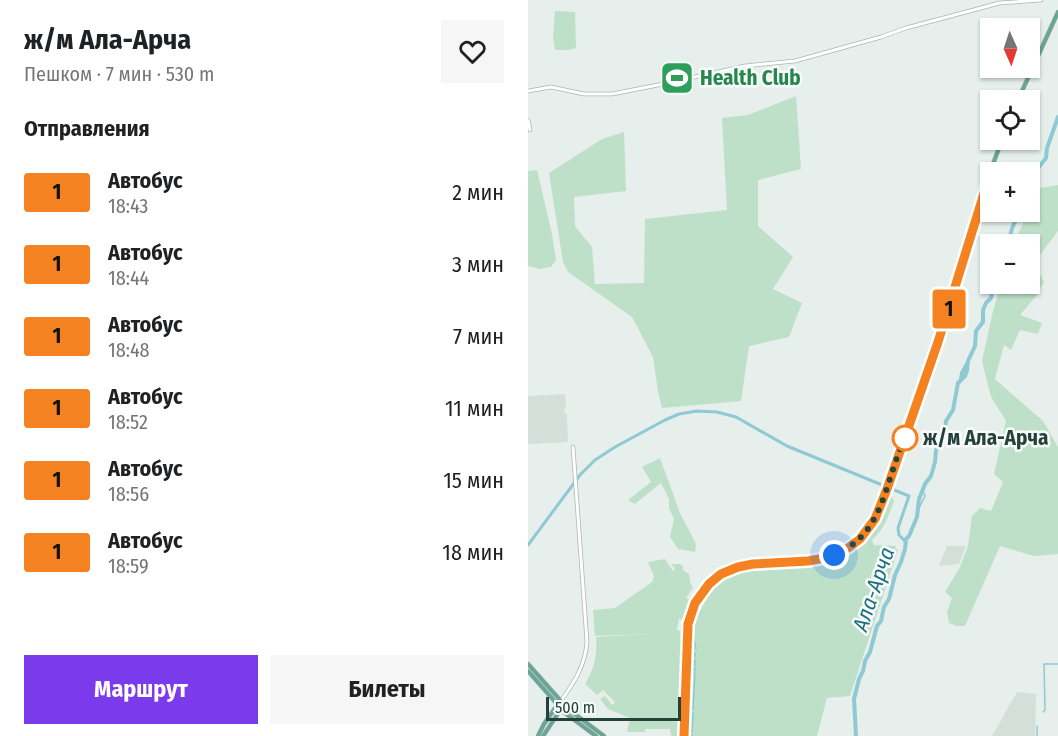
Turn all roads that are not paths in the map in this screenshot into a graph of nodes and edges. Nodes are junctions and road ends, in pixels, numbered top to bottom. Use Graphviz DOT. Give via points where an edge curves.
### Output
graph roads {
  1 [pos="1041,0"];
  2 [pos="1058,12"];
  3 [pos="528,90"];
  4 [pos="1023,90"];
  5 [pos="528,120"];
  6 [pos="530,130"];
  7 [pos="980,206"];
  8 [pos="573,447"];
  9 [pos="528,664"];
  10 [pos="528,671"];
  11 [pos="560,705"];
  12 [pos="538,736"];
  13 [pos="543,736"];
  14 [pos="596,736"];
  15 [pos="604,736"];
  16 [pos="684,736"];
  1 -- 3 [label="street" via="999,3 795,61 745,66 658,86 612,94 584,94 551,87"];
  2 -- 4 [label="main road"];
  5 -- 6 [label="street"];
  7 -- 16 [label="main road" via="938,342 877,515 860,539 830,557 738,567 717,577 704,589 688,624"];
  8 -- 11 [label="street" via="587,642 580,670"];
  9 -- 11 [label="main road"];
  10 -- 11 [label="main road"];
  11 -- 12 [label="main road"];
  11 -- 13 [label="main road"];
  11 -- 14 [label="main road"];
  11 -- 15 [label="main road"];
}
